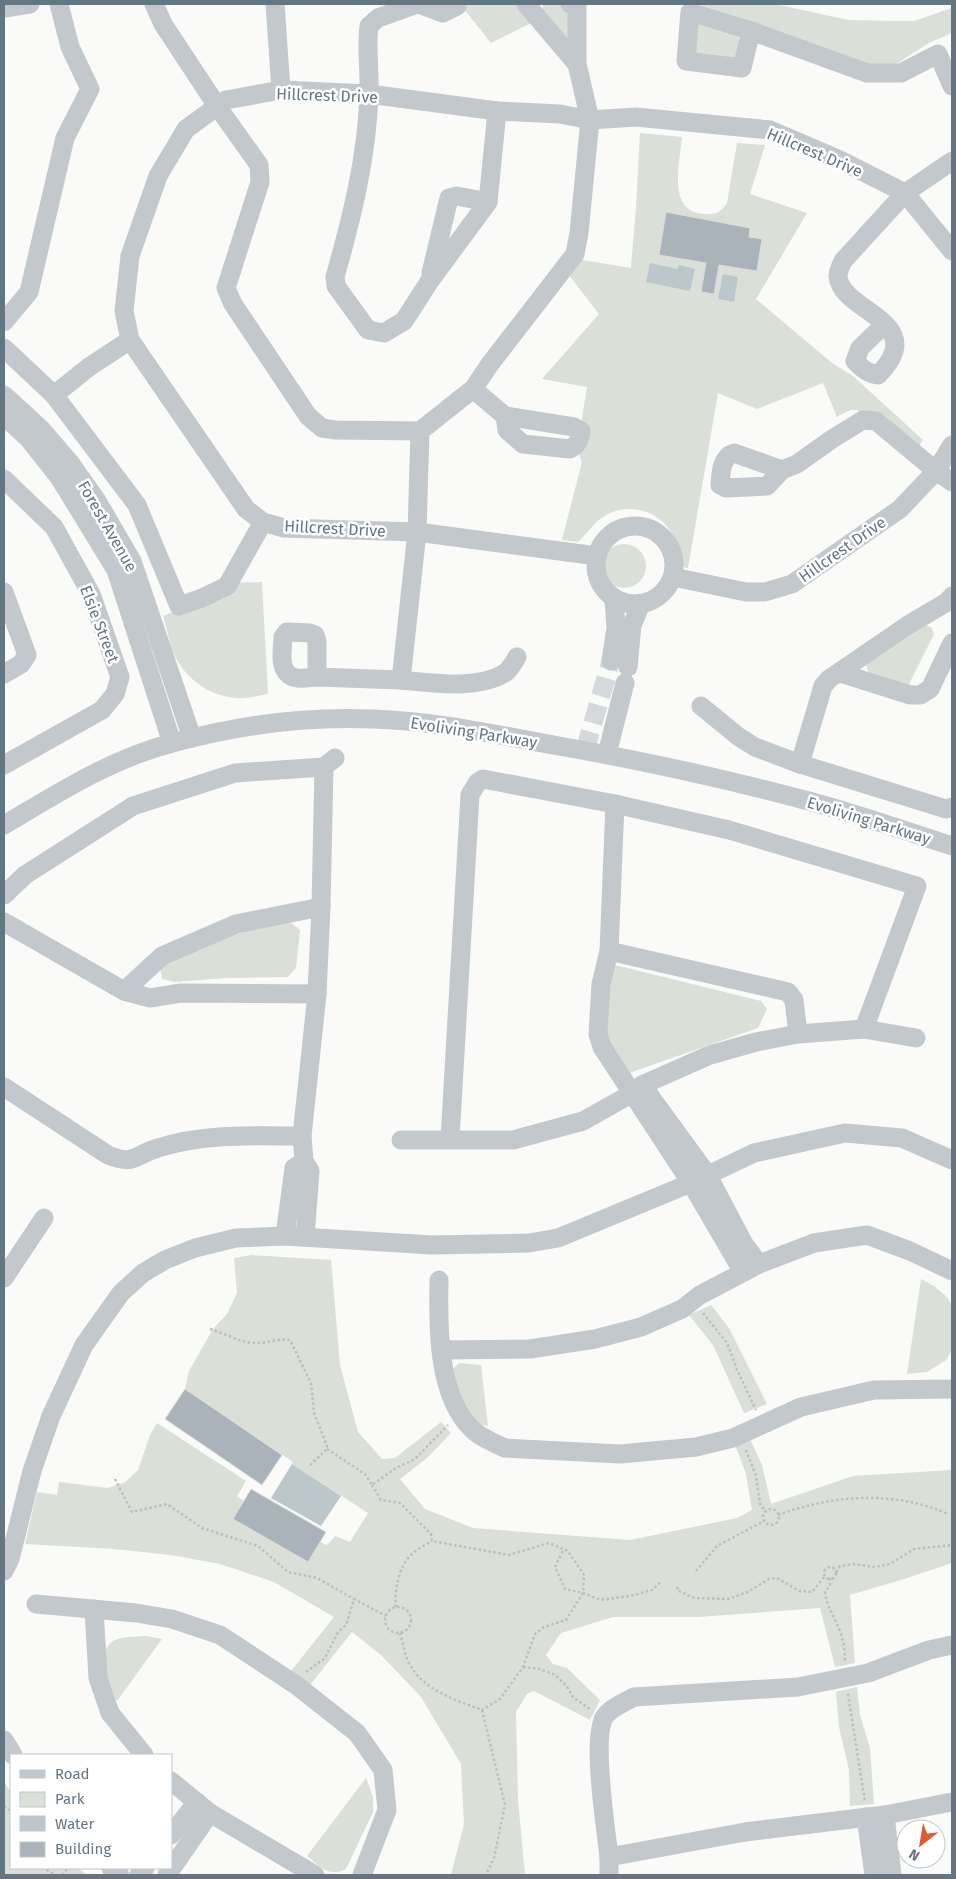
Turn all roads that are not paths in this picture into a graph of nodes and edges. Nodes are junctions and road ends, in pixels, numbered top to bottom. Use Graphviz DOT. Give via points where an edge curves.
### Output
graph roads {
  1 [pos="30,4"];
  2 [pos="59,4"];
  3 [pos="154,4"];
  4 [pos="275,4"];
  5 [pos="418,4"];
  6 [pos="458,4"];
  7 [pos="526,4"];
  8 [pos="570,4"];
  9 [pos="4,8"];
  10 [pos="751,30"];
  11 [pos="945,50"];
  12 [pos="576,64"];
  13 [pos="952,86"];
  14 [pos="281,90"];
  15 [pos="369,94"];
  16 [pos="217,106"];
  17 [pos="498,111"];
  18 [pos="590,120"];
  19 [pos="952,161"];
  20 [pos="905,193"];
  21 [pos="488,202"];
  22 [pos="952,250"];
  23 [pos="429,282"];
  24 [pos="4,322"];
  25 [pos="884,324"];
  26 [pos="130,340"];
  27 [pos="4,348"];
  28 [pos="472,389"];
  29 [pos="4,395"];
  30 [pos="54,395"];
  31 [pos="4,416"];
  32 [pos="505,416"];
  33 [pos="420,431"];
  34 [pos="952,446"];
  35 [pos="782,470"];
  36 [pos="936,471"];
  37 [pos="4,478"];
  38 [pos="952,482"];
  39 [pos="263,522"];
  40 [pos="417,532"];
  41 [pos="597,556"];
  42 [pos="673,576"];
  43 [pos="4,592"];
  44 [pos="614,598"];
  45 [pos="950,603"];
  46 [pos="641,604"];
  47 [pos="179,606"];
  48 [pos="142,618"];
  49 [pos="952,643"];
  50 [pos="517,657"];
  51 [pos="621,670"];
  52 [pos="840,673"];
  53 [pos="4,674"];
  54 [pos="317,677"];
  55 [pos="401,680"];
  56 [pos="701,706"];
  57 [pos="192,738"];
  58 [pos="172,743"];
  59 [pos="606,754"];
  60 [pos="800,764"];
  61 [pos="4,765"];
  62 [pos="615,804"];
  63 [pos="952,808"];
  64 [pos="4,825"];
  65 [pos="952,846"];
  66 [pos="4,896"];
  67 [pos="321,907"];
  68 [pos="4,922"];
  69 [pos="609,951"];
  70 [pos="124,991"];
  71 [pos="317,994"];
  72 [pos="864,1029"];
  73 [pos="798,1034"];
  74 [pos="916,1038"];
  75 [pos="4,1087"];
  76 [pos="637,1089"];
  77 [pos="302,1136"];
  78 [pos="401,1140"];
  79 [pos="450,1140"];
  80 [pos="952,1160"];
  81 [pos="304,1161"];
  82 [pos="699,1179"];
  83 [pos="44,1218"];
  84 [pos="285,1236"];
  85 [pos="305,1237"];
  86 [pos="6,1268"];
  87 [pos="751,1268"];
  88 [pos="952,1271"];
  89 [pos="439,1280"];
  90 [pos="441,1350"];
  91 [pos="952,1388"];
  92 [pos="4,1571"];
  93 [pos="36,1604"];
  94 [pos="94,1609"];
  95 [pos="952,1645"];
  96 [pos="4,1740"];
  97 [pos="12,1754"];
  98 [pos="143,1754"];
  99 [pos="172,1783"];
  100 [pos="952,1802"];
  101 [pos="203,1808"];
  102 [pos="885,1815"];
  103 [pos="866,1817"];
  104 [pos="172,1834"];
  105 [pos="172,1866"];
  106 [pos="609,1866"];
  107 [pos="314,1875"];
  108 [pos="362,1875"];
  109 [pos="874,1875"];
  110 [pos="892,1875"];
  1 -- 9 [label="street"];
  2 -- 24 [label="street" via="70,47 90,89 65,138 29,292"];
  3 -- 16 [label="street"];
  4 -- 14 [label="street"];
  5 -- 6 [label="street" via="442,13"];
  5 -- 15 [label="street" via="378,18 368,26"];
  7 -- 12 [label="street"];
  8 -- 12 [label="street" via="576,7"];
  10 -- 11 [label="street" via="867,73 901,73"];
  11 -- 13 [label="street"];
  12 -- 18 [label="street"];
  14 -- 15 [label="street, Hillcrest Drive"];
  14 -- 16 [label="street, Hillcrest Drive" via="226,100"];
  15 -- 17 [label="street, Hillcrest Drive"];
  15 -- 23 [label="street" via="361,177 335,277 336,286 368,330 384,333 404,321"];
  16 -- 26 [label="street, Hillcrest Drive" via="186,129 158,176 130,256 124,311"];
  16 -- 33 [label="street" via="258,165 260,182 226,288 233,304 308,416 322,428"];
  17 -- 18 [label="street, Hillcrest Drive" via="560,114"];
  17 -- 21 [label="street"];
  18 -- 20 [label="street, Hillcrest Drive" via="636,117 770,130"];
  18 -- 28 [label="street" via="575,254"];
  19 -- 20 [label="street"];
  20 -- 22 [label="street, Hillcrest Drive"];
  20 -- 25 [label="street" via="843,261 838,275 842,289"];
  21 -- 23 [label="street"];
  21 -- 23 [label="street" via="457,196 450,198"];
  26 -- 30 [label="street"];
  26 -- 39 [label="street, Hillcrest Drive" via="246,509"];
  27 -- 30 [label="street"];
  28 -- 32 [label="street"];
  28 -- 33 [label="street"];
  29 -- 48 [label="street, Forest Avenue" via="72,464 97,501 132,561"];
  30 -- 47 [label="street" via="137,505"];
  31 -- 48 [label="street, Forest Avenue" via="29,439 60,477"];
  33 -- 40 [label="street"];
  34 -- 36 [label="street, Hillcrest Drive"];
  35 -- 36 [label="street" via="797,464 863,420 876,421"];
  36 -- 38 [label="street"];
  36 -- 42 [label="street, Hillcrest Drive" via="900,509 792,584 765,592 746,592"];
  37 -- 61 [label="street, Elsie Street" via="54,527 91,594 120,678 115,694 102,710"];
  39 -- 40 [label="street, Hillcrest Drive" via="284,528"];
  39 -- 47 [label="street" via="227,586"];
  40 -- 41 [label="street, Hillcrest Drive"];
  40 -- 55 [label="street"];
  41 -- 42 [label="street" via="605,539 621,528 650,528 671,548 675,567"];
  41 -- 44 [label="street" via="597,576"];
  42 -- 46 [label="street" via="665,592"];
  43 -- 53 [label="street" via="27,655 21,664"];
  44 -- 46 [label="street"];
  44 -- 51 [label="street"];
  45 -- 52 [label="street" via="908,625"];
  46 -- 51 [label="street" via="632,625"];
  47 -- 48 [label="street"];
  48 -- 57 [label="street, Forest Avenue"];
  48 -- 58 [label="street, Forest Avenue"];
  49 -- 52 [label="street" via="930,689 920,695 910,695"];
  50 -- 55 [label="street" via="507,672 489,680 453,684"];
  51 -- 59 [label="street"];
  52 -- 60 [label="street" via="823,686"];
  54 -- 55 [label="street"];
  56 -- 60 [label="street" via="755,747"];
  57 -- 58 [label="street, Evoliving Parkway"];
  57 -- 59 [label="street, Evoliving Parkway" via="268,723 374,719 460,728"];
  58 -- 64 [label="street, Evoliving Parkway" via="98,771"];
  59 -- 65 [label="street, Evoliving Parkway" via="803,799"];
  60 -- 63 [label="street" via="946,809"];
  62 -- 69 [label="street"];
  62 -- 72 [label="street" via="729,830 917,886"];
  62 -- 79 [label="street" via="482,779 470,795"];
  66 -- 67 [label="street" via="25,875 133,806 235,773 329,762"];
  67 -- 70 [label="street" via="236,924 162,956"];
  67 -- 71 [label="street"];
  68 -- 70 [label="street"];
  69 -- 73 [label="street" via="788,992 794,1000"];
  69 -- 76 [label="street" via="601,984 598,1034 602,1047"];
  70 -- 71 [label="street" via="150,998 181,992"];
  71 -- 77 [label="street"];
  72 -- 73 [label="street"];
  72 -- 74 [label="street"];
  73 -- 76 [label="street" via="710,1055"];
  75 -- 77 [label="street" via="108,1155 123,1161 156,1148 197,1139"];
  76 -- 79 [label="street" via="583,1121 513,1140"];
  76 -- 82 [label="street"];
  77 -- 81 [label="street"];
  78 -- 79 [label="street"];
  80 -- 82 [label="street" via="902,1138 845,1133 754,1154"];
  81 -- 84 [label="street" via="294,1168"];
  81 -- 85 [label="street" via="310,1171"];
  82 -- 85 [label="street" via="558,1238 529,1243 432,1245"];
  82 -- 87 [label="street" via="744,1244"];
  83 -- 86 [label="street"];
  84 -- 85 [label="street"];
  84 -- 92 [label="street" via="236,1238 195,1248 166,1260 121,1293 84,1345 61,1392 34,1464 10,1559"];
  87 -- 88 [label="street" via="814,1243 867,1235"];
  87 -- 90 [label="street" via="700,1295 682,1309 641,1327 595,1339 530,1349"];
  89 -- 90 [label="street"];
  90 -- 91 [label="street" via="446,1378 459,1414 472,1430 505,1448 620,1454 696,1447 740,1435 802,1407 874,1390"];
  93 -- 94 [label="street"];
  94 -- 98 [label="street" via="98,1678 110,1713"];
  94 -- 108 [label="street" via="172,1619 220,1635 296,1685 357,1733 383,1770 387,1810"];
  95 -- 106 [label="street" via="929,1650 868,1673 798,1687 634,1697 611,1709 601,1725 599,1748"];
  96 -- 97 [label="street"];
  99 -- 101 [label="street"];
  100 -- 102 [label="street"];
  101 -- 104 [label="street"];
  101 -- 105 [label="street"];
  101 -- 107 [label="street"];
  102 -- 103 [label="street"];
  102 -- 110 [label="street"];
  103 -- 106 [label="street" via="744,1832"];
  103 -- 109 [label="street"];
}
